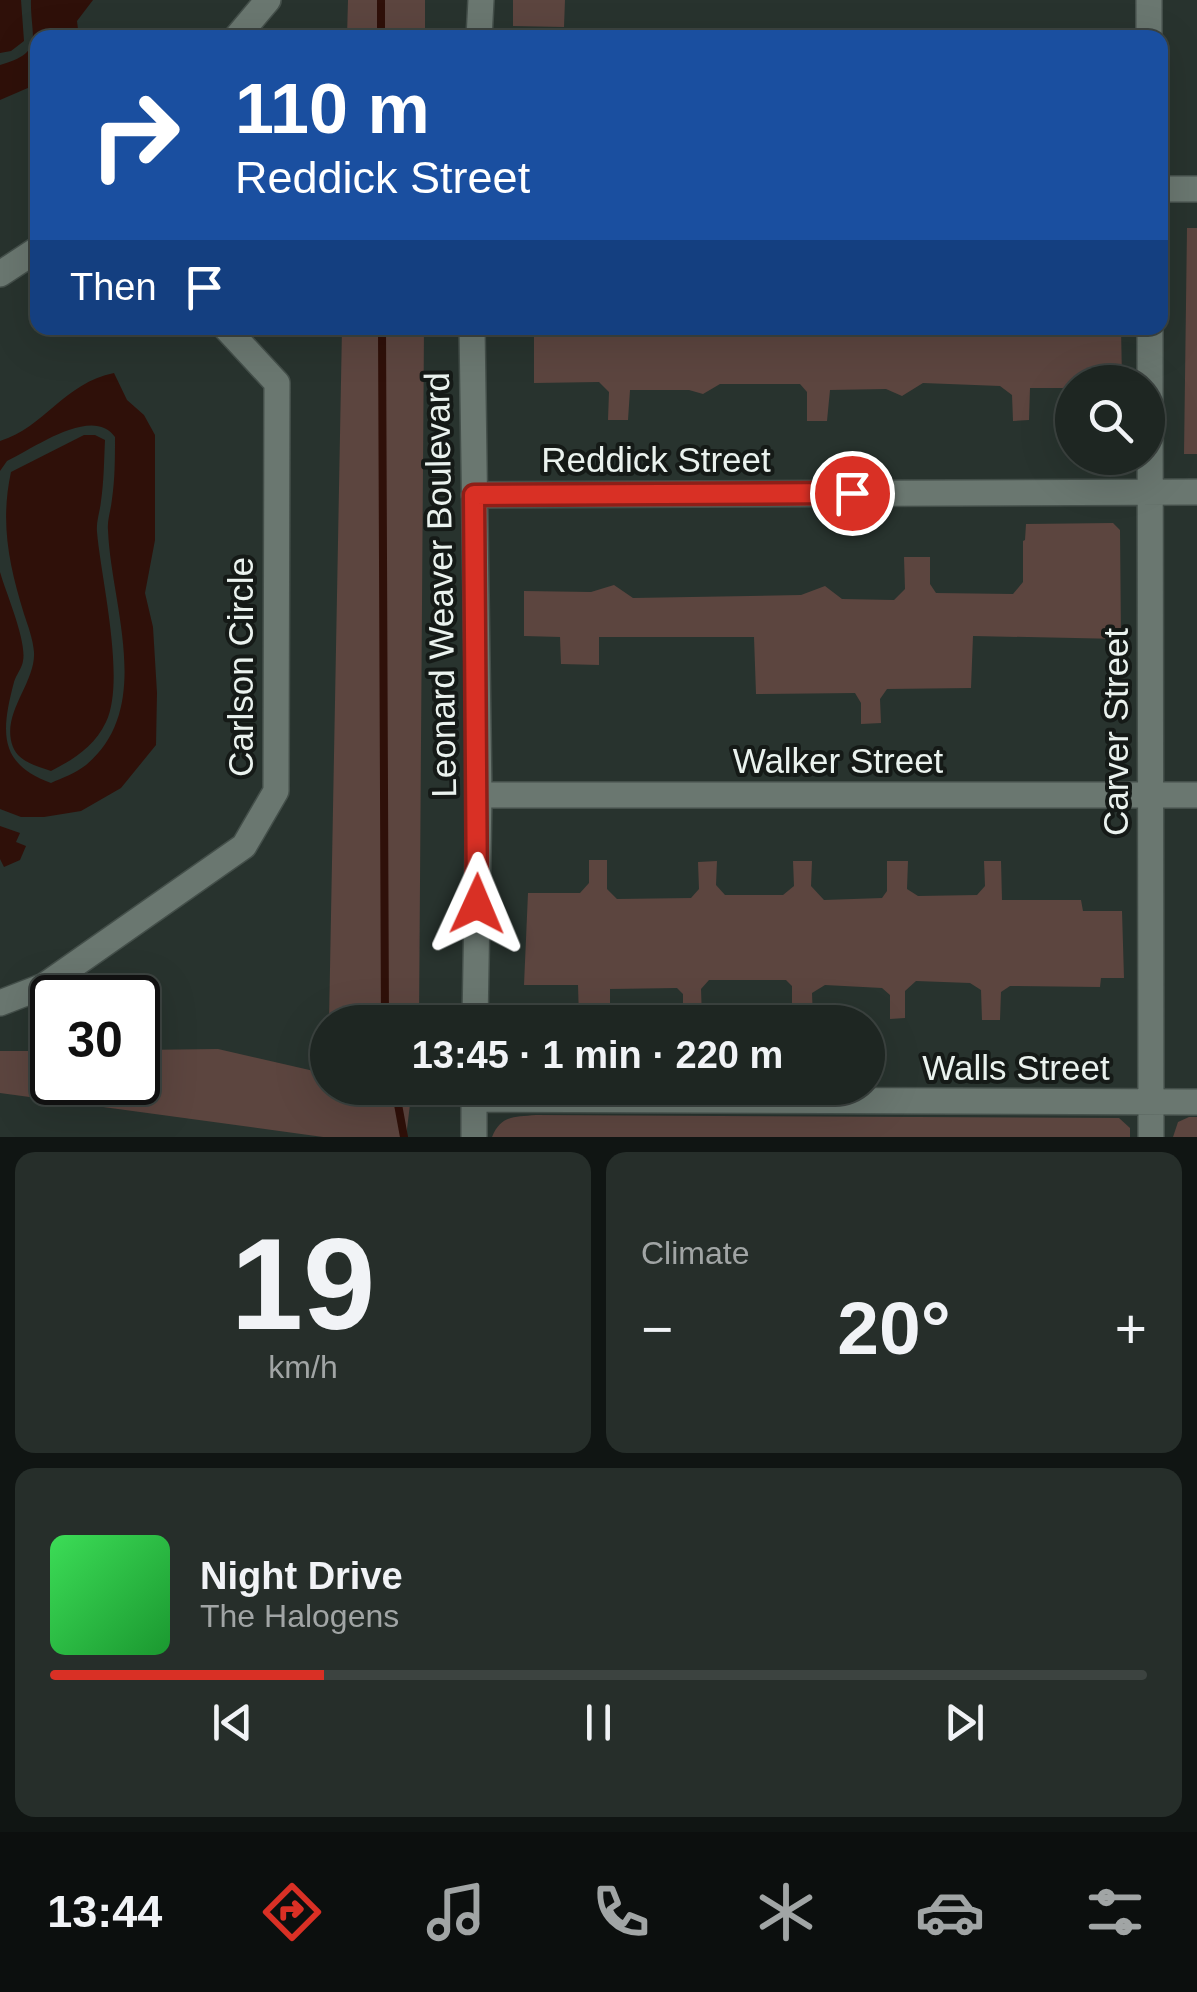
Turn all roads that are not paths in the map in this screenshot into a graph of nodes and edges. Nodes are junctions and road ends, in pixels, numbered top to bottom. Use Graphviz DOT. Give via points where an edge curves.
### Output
graph roads {
  1 [pos="268,0"];
  2 [pos="480,0"];
  3 [pos="1150,0"];
  4 [pos="243,30"];
  5 [pos="479,30"];
  6 [pos="1150,30"];
  7 [pos="1168,189"];
  8 [pos="1197,189"];
  9 [pos="30,254"];
  10 [pos="0,274"];
  11 [pos="232,335"];
  12 [pos="472,335"];
  13 [pos="1150,335"];
  14 [pos="1150,492"];
  15 [pos="1197,492"];
  16 [pos="474,495"];
  17 [pos="478,795"];
  18 [pos="1150,795"];
  19 [pos="1197,795"];
  20 [pos="0,1003"];
  21 [pos="475,1005"];
  22 [pos="885,1098"];
  23 [pos="1151,1102"];
  24 [pos="1197,1102"];
  25 [pos="474,1105"];
  26 [pos="474,1137"];
  27 [pos="1151,1137"];
  1 -- 4 [label="street"];
  2 -- 5 [label="street"];
  3 -- 6 [label="street"];
  7 -- 8 [label="street"];
  9 -- 10 [label="street"];
  11 -- 20 [label="street, Carlson Circle" via="276,383 276,791 244,846 44,986"];
  12 -- 16 [label="street, Leonard Weaver Boulevard"];
  13 -- 14 [label="street, Carver Street"];
  14 -- 15 [label="street, Reddick Street"];
  14 -- 16 [label="street, Reddick Street"];
  14 -- 18 [label="street, Carver Street"];
  16 -- 17 [label="street, Leonard Weaver Boulevard"];
  17 -- 18 [label="street, Walker Street"];
  17 -- 21 [label="street, Leonard Weaver Boulevard"];
  18 -- 19 [label="street, Walker Street"];
  18 -- 23 [label="street, Carver Street"];
  22 -- 23 [label="street, Walls Street"];
  23 -- 24 [label="street, Walls Street"];
  23 -- 27 [label="street, Carver Street"];
  25 -- 26 [label="street"];
}
